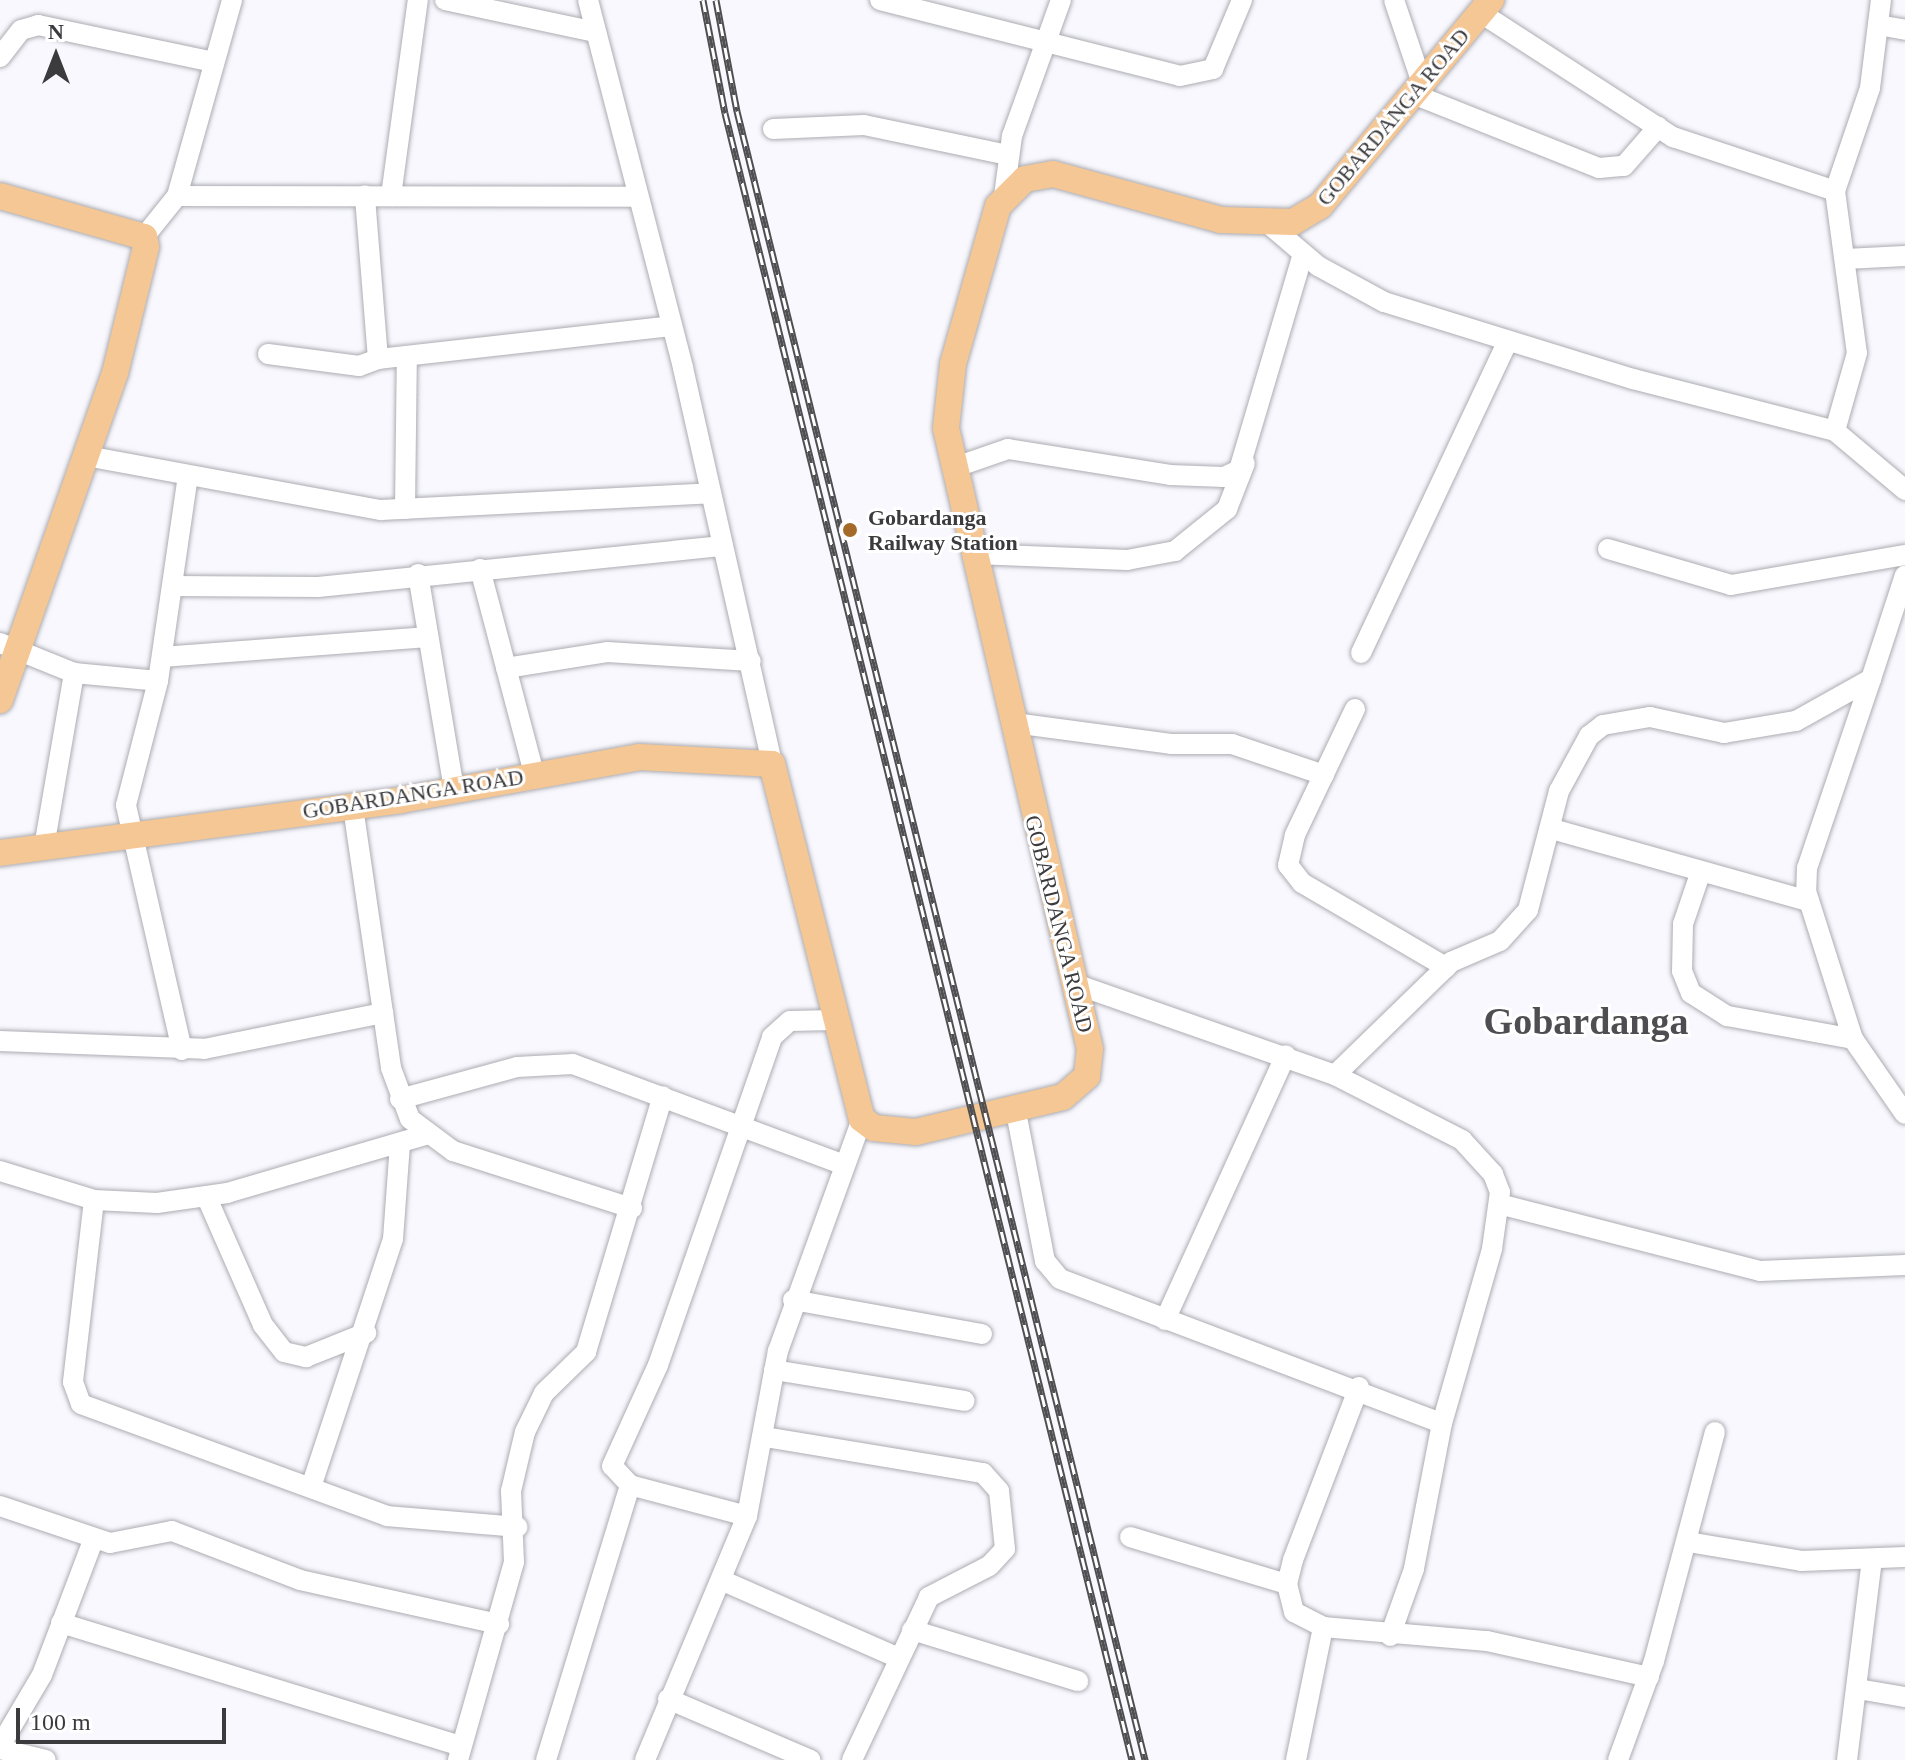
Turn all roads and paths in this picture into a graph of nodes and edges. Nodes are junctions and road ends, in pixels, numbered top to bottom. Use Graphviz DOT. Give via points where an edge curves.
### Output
graph roads {
  1 [pos="232,0"];
  2 [pos="418,0"];
  3 [pos="445,0"];
  4 [pos="588,0"];
  5 [pos="880,0"];
  6 [pos="1061,0"];
  7 [pos="1242,0"];
  8 [pos="1394,0"];
  9 [pos="1881,0"];
  10 [pos="1486,6"];
  11 [pos="1878,25"];
  12 [pos="1905,30"];
  13 [pos="596,32"];
  14 [pos="1047,40"];
  15 [pos="0,57"];
  16 [pos="214,62"];
  17 [pos="1418,88"];
  18 [pos="1658,127"];
  19 [pos="773,129"];
  20 [pos="1008,155"];
  21 [pos="1835,191"];
  22 [pos="0,196"];
  23 [pos="177,196"];
  24 [pos="365,196"];
  25 [pos="391,196"];
  26 [pos="1004,196"];
  27 [pos="637,197"];
  28 [pos="1271,226"];
  29 [pos="144,237"];
  30 [pos="1303,254"];
  31 [pos="1905,256"];
  32 [pos="1845,259"];
  33 [pos="672,326"];
  34 [pos="1508,341"];
  35 [pos="268,354"];
  36 [pos="407,356"];
  37 [pos="378,359"];
  38 [pos="1835,431"];
  39 [pos="86,456"];
  40 [pos="1245,463"];
  41 [pos="953,468"];
  42 [pos="188,476"];
  43 [pos="1905,490"];
  44 [pos="711,493"];
  45 [pos="405,509"];
  46 [pos="723,546"];
  47 [pos="1608,549"];
  48 [pos="975,554"];
  49 [pos="1905,555"];
  50 [pos="480,569"];
  51 [pos="418,574"];
  52 [pos="1905,575"];
  53 [pos="172,586"];
  54 [pos="428,637"];
  55 [pos="8,646"];
  56 [pos="1361,653"];
  57 [pos="162,657"];
  58 [pos="751,661"];
  59 [pos="506,668"];
  60 [pos="74,673"];
  61 [pos="1871,679"];
  62 [pos="158,681"];
  63 [pos="0,700"];
  64 [pos="1355,709"];
  65 [pos="1014,723"];
  66 [pos="772,764"];
  67 [pos="534,774"];
  68 [pos="1324,775"];
  69 [pos="454,789"];
  70 [pos="353,807"];
  71 [pos="1552,829"];
  72 [pos="128,836"];
  73 [pos="44,847"];
  74 [pos="0,853"];
  75 [pos="1700,874"];
  76 [pos="1809,901"];
  77 [pos="1446,967"];
  78 [pos="1078,985"];
  79 [pos="383,1013"];
  80 [pos="834,1020"];
  81 [pos="1853,1039"];
  82 [pos="0,1041"];
  83 [pos="182,1050"];
  84 [pos="1286,1055"];
  85 [pos="1335,1075"];
  86 [pos="663,1096"];
  87 [pos="400,1099"];
  88 [pos="1016,1112"];
  89 [pos="1905,1114"];
  90 [pos="862,1119"];
  91 [pos="745,1126"];
  92 [pos="425,1135"];
  93 [pos="400,1143"];
  94 [pos="845,1165"];
  95 [pos="0,1171"];
  96 [pos="207,1198"];
  97 [pos="94,1200"];
  98 [pos="1499,1204"];
  99 [pos="632,1208"];
  100 [pos="1905,1265"];
  101 [pos="793,1300"];
  102 [pos="1165,1320"];
  103 [pos="366,1333"];
  104 [pos="982,1334"];
  105 [pos="774,1370"];
  106 [pos="1359,1387"];
  107 [pos="965,1401"];
  108 [pos="1442,1423"];
  109 [pos="1715,1432"];
  110 [pos="765,1437"];
  111 [pos="630,1485"];
  112 [pos="311,1487"];
  113 [pos="0,1506"];
  114 [pos="747,1516"];
  115 [pos="518,1527"];
  116 [pos="1130,1537"];
  117 [pos="93,1541"];
  118 [pos="1688,1542"];
  119 [pos="1905,1557"];
  120 [pos="1872,1560"];
  121 [pos="721,1580"];
  122 [pos="1287,1584"];
  123 [pos="61,1623"];
  124 [pos="499,1624"];
  125 [pos="1323,1627"];
  126 [pos="912,1630"];
  127 [pos="1390,1636"];
  128 [pos="899,1658"];
  129 [pos="1649,1677"];
  130 [pos="1078,1681"];
  131 [pos="1858,1689"];
  132 [pos="1905,1697"];
  133 [pos="668,1699"];
  134 [pos="0,1748"];
  135 [pos="460,1753"];
  136 [pos="46,1760"];
  137 [pos="546,1760"];
  138 [pos="645,1760"];
  139 [pos="810,1760"];
  140 [pos="852,1760"];
  141 [pos="1296,1760"];
  142 [pos="1618,1760"];
  143 [pos="1847,1760"];
  1 -- 16 [label="street"];
  2 -- 25 [label="street"];
  3 -- 13 [label="street"];
  4 -- 13 [label="street"];
  5 -- 14 [label="street"];
  6 -- 14 [label="street"];
  7 -- 14 [label="street" via="1224,54 1202,75"];
  8 -- 17 [label="street"];
  9 -- 11 [label="street"];
  10 -- 17 [label="main road, GOBARDANGA ROAD"];
  10 -- 18 [label="street"];
  11 -- 12 [label="street"];
  11 -- 21 [label="street" via="1870,88"];
  13 -- 27 [label="street"];
  14 -- 20 [label="street"];
  15 -- 16 [label="street" via="21,30 38,25"];
  16 -- 23 [label="street"];
  17 -- 18 [label="street" via="1599,168 1624,166"];
  17 -- 28 [label="main road, GOBARDANGA ROAD" via="1320,206"];
  18 -- 21 [label="street"];
  19 -- 20 [label="street" via="864,125"];
  20 -- 26 [label="street"];
  21 -- 32 [label="street"];
  22 -- 29 [label="main road"];
  23 -- 24 [label="street"];
  23 -- 29 [label="street"];
  24 -- 25 [label="street"];
  24 -- 37 [label="street"];
  25 -- 27 [label="street"];
  26 -- 28 [label="main road" via="1025,179 1053,174 1175,210"];
  26 -- 41 [label="main road, GOBARDANGA ROAD" via="947,392"];
  27 -- 33 [label="street"];
  28 -- 30 [label="street"];
  29 -- 39 [label="main road" via="142,287"];
  30 -- 34 [label="street" via="1384,302"];
  30 -- 40 [label="street"];
  31 -- 32 [label="street"];
  32 -- 38 [label="street" via="1857,353"];
  33 -- 36 [label="street"];
  33 -- 44 [label="street"];
  34 -- 38 [label="street"];
  34 -- 56 [label="street"];
  35 -- 37 [label="street" via="359,366"];
  36 -- 37 [label="street"];
  36 -- 45 [label="street"];
  38 -- 43 [label="street"];
  39 -- 42 [label="street"];
  39 -- 55 [label="main road"];
  40 -- 41 [label="street" via="1224,477 1206,478 1008,449"];
  40 -- 48 [label="street" via="1227,509 1175,551 1127,560"];
  41 -- 48 [label="main road, GOBARDANGA ROAD"];
  42 -- 45 [label="street" via="328,505"];
  42 -- 53 [label="street"];
  44 -- 45 [label="street"];
  44 -- 46 [label="street"];
  46 -- 50 [label="street" via="610,562"];
  46 -- 58 [label="street"];
  47 -- 49 [label="street" via="1731,585"];
  48 -- 65 [label="main road, GOBARDANGA ROAD"];
  50 -- 51 [label="street"];
  50 -- 59 [label="street"];
  51 -- 53 [label="street" via="318,587"];
  51 -- 54 [label="street"];
  52 -- 61 [label="street"];
  53 -- 57 [label="street"];
  54 -- 57 [label="street"];
  54 -- 69 [label="street"];
  55 -- 60 [label="street"];
  55 -- 63 [label="main road"];
  57 -- 62 [label="street"];
  58 -- 59 [label="street" via="607,652"];
  58 -- 66 [label="street"];
  59 -- 67 [label="street"];
  60 -- 62 [label="street"];
  60 -- 73 [label="street"];
  61 -- 71 [label="street" via="1766,729 1709,732 1650,717 1603,725 1565,776"];
  61 -- 76 [label="street" via="1807,868"];
  62 -- 72 [label="street" via="131,766"];
  64 -- 68 [label="street"];
  65 -- 68 [label="street" via="1171,744 1232,744"];
  65 -- 78 [label="main road, GOBARDANGA ROAD"];
  66 -- 67 [label="main road, GOBARDANGA ROAD" via="666,756"];
  66 -- 80 [label="main road"];
  67 -- 69 [label="main road, GOBARDANGA ROAD"];
  68 -- 77 [label="street" via="1288,856 1292,874"];
  69 -- 70 [label="main road, GOBARDANGA ROAD"];
  70 -- 72 [label="main road, GOBARDANGA ROAD"];
  70 -- 79 [label="street"];
  71 -- 75 [label="street"];
  71 -- 77 [label="street" via="1528,910 1500,941"];
  72 -- 73 [label="main road, GOBARDANGA ROAD"];
  72 -- 83 [label="street"];
  73 -- 74 [label="main road, GOBARDANGA ROAD"];
  75 -- 76 [label="street"];
  75 -- 81 [label="street" via="1683,924 1682,971 1691,993 1727,1016"];
  76 -- 81 [label="street"];
  77 -- 85 [label="street"];
  78 -- 84 [label="street"];
  78 -- 88 [label="main road, GOBARDANGA ROAD" via="1090,1049 1087,1076 1063,1097"];
  79 -- 83 [label="street"];
  79 -- 87 [label="street"];
  80 -- 90 [label="main road"];
  80 -- 91 [label="street" via="779,1027"];
  81 -- 89 [label="street"];
  82 -- 83 [label="street"];
  84 -- 85 [label="street"];
  84 -- 102 [label="street"];
  85 -- 98 [label="street" via="1480,1152"];
  86 -- 87 [label="street" via="573,1064 543,1063"];
  86 -- 91 [label="street"];
  86 -- 99 [label="street"];
  87 -- 92 [label="street"];
  88 -- 90 [label="main road, GOBARDANGA ROAD" via="904,1132"];
  88 -- 102 [label="street" via="1050,1269"];
  90 -- 94 [label="street"];
  91 -- 94 [label="street"];
  91 -- 111 [label="street" via="658,1365 614,1457 613,1474"];
  92 -- 93 [label="street"];
  92 -- 99 [label="street" via="525,1179"];
  93 -- 96 [label="street"];
  93 -- 103 [label="street" via="399,1209"];
  94 -- 101 [label="street"];
  95 -- 97 [label="street"];
  96 -- 97 [label="street"];
  96 -- 103 [label="street" via="263,1325 284,1352 306,1357"];
  97 -- 112 [label="street" via="73,1382 81,1404"];
  98 -- 100 [label="street" via="1760,1271"];
  98 -- 108 [label="street" via="1480,1303"];
  99 -- 115 [label="street" via="586,1352 544,1393 525,1432 511,1491"];
  101 -- 104 [label="street"];
  101 -- 105 [label="street"];
  102 -- 106 [label="street"];
  103 -- 112 [label="street"];
  105 -- 107 [label="street"];
  105 -- 110 [label="street"];
  106 -- 108 [label="street"];
  106 -- 122 [label="street"];
  108 -- 127 [label="street" via="1414,1569"];
  109 -- 118 [label="street"];
  110 -- 114 [label="street"];
  110 -- 126 [label="street" via="995,1481 1005,1549 989,1566 936,1590"];
  111 -- 114 [label="street"];
  111 -- 137 [label="street"];
  112 -- 115 [label="street" via="387,1516"];
  113 -- 117 [label="street"];
  114 -- 121 [label="street"];
  115 -- 124 [label="street"];
  116 -- 122 [label="street"];
  117 -- 123 [label="street"];
  117 -- 124 [label="street" via="172,1531 300,1580"];
  118 -- 120 [label="street" via="1801,1561"];
  118 -- 129 [label="street"];
  119 -- 120 [label="street"];
  120 -- 131 [label="street"];
  121 -- 128 [label="street"];
  121 -- 133 [label="street"];
  122 -- 125 [label="street" via="1294,1612"];
  123 -- 134 [label="street" via="42,1675"];
  123 -- 135 [label="street"];
  124 -- 135 [label="street"];
  125 -- 127 [label="street"];
  125 -- 141 [label="street"];
  126 -- 128 [label="street"];
  126 -- 130 [label="street"];
  127 -- 129 [label="street" via="1499,1643"];
  128 -- 140 [label="street"];
  129 -- 142 [label="street"];
  131 -- 132 [label="street"];
  131 -- 143 [label="street"];
  133 -- 138 [label="street"];
  133 -- 139 [label="street"];
  134 -- 136 [label="street"];
}
